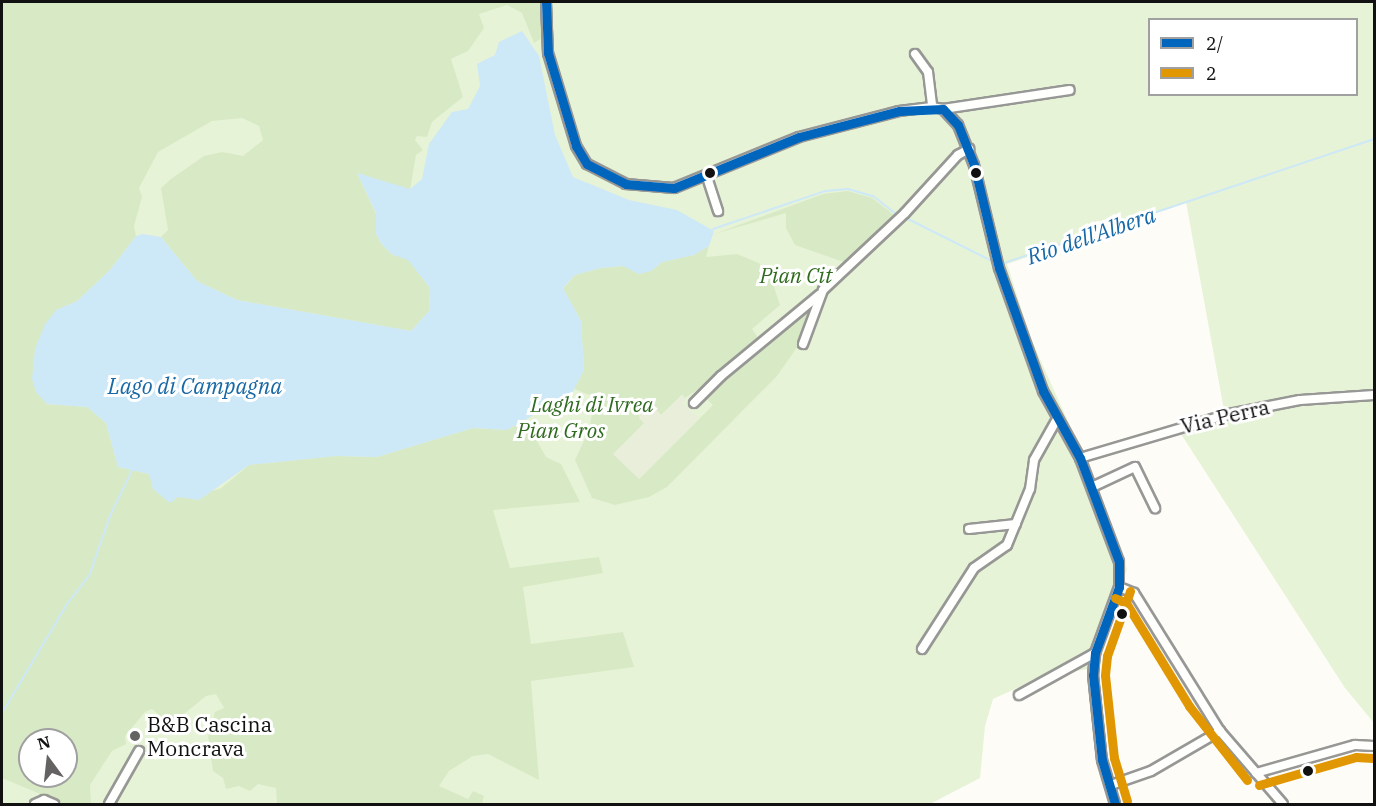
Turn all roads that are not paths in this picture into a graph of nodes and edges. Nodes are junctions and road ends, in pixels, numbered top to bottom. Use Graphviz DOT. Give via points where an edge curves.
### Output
graph roads {
  1 [pos="546,2"];
  2 [pos="915,54"];
  3 [pos="1070,90"];
  4 [pos="932,107"];
  5 [pos="942,109"];
  6 [pos="969,149"];
  7 [pos="707,177"];
  8 [pos="718,211"];
  9 [pos="823,290"];
  10 [pos="803,344"];
  11 [pos="1374,394"];
  12 [pos="694,403"];
  13 [pos="1057,419"];
  14 [pos="1080,458"];
  15 [pos="1092,487"];
  16 [pos="1155,508"];
  17 [pos="1016,524"];
  18 [pos="969,529"];
  19 [pos="1119,587"];
  20 [pos="922,649"];
  21 [pos="1095,653"];
  22 [pos="1019,695"];
  23 [pos="1220,731"];
  24 [pos="1374,746"];
  25 [pos="139,751"];
  26 [pos="1256,773"];
  27 [pos="1111,785"];
  28 [pos="34,804"];
  29 [pos="54,804"];
  30 [pos="108,804"];
  31 [pos="1115,804"];
  32 [pos="1283,804"];
  1 -- 7 [label="street" via="548,53 569,129 587,164 608,177 641,187 674,188"];
  2 -- 4 [label="street" via="928,72"];
  3 -- 5 [label="street"];
  4 -- 5 [label="street"];
  4 -- 7 [label="street" via="799,137"];
  5 -- 6 [label="street" via="958,125"];
  6 -- 9 [label="street" via="958,155 902,216"];
  6 -- 13 [label="street" via="998,264"];
  7 -- 8 [label="street"];
  9 -- 10 [label="street"];
  9 -- 12 [label="street"];
  11 -- 14 [label="street, Via Perra" via="1307,399 1229,414"];
  13 -- 14 [label="street"];
  13 -- 17 [label="street" via="1034,460 1030,489"];
  14 -- 15 [label="street"];
  15 -- 16 [label="street" via="1135,467"];
  15 -- 19 [label="street" via="1119,562"];
  17 -- 18 [label="street"];
  17 -- 20 [label="street" via="1004,548 974,568"];
  19 -- 21 [label="street"];
  19 -- 23 [label="street" via="1134,593"];
  21 -- 22 [label="street"];
  21 -- 27 [label="street" via="1099,738"];
  23 -- 26 [label="street"];
  23 -- 27 [label="street" via="1151,771"];
  24 -- 26 [label="street" via="1355,745"];
  25 -- 30 [label="street"];
  26 -- 32 [label="street"];
  27 -- 31 [label="street"];
  28 -- 29 [label="street" via="44,800"];
}
